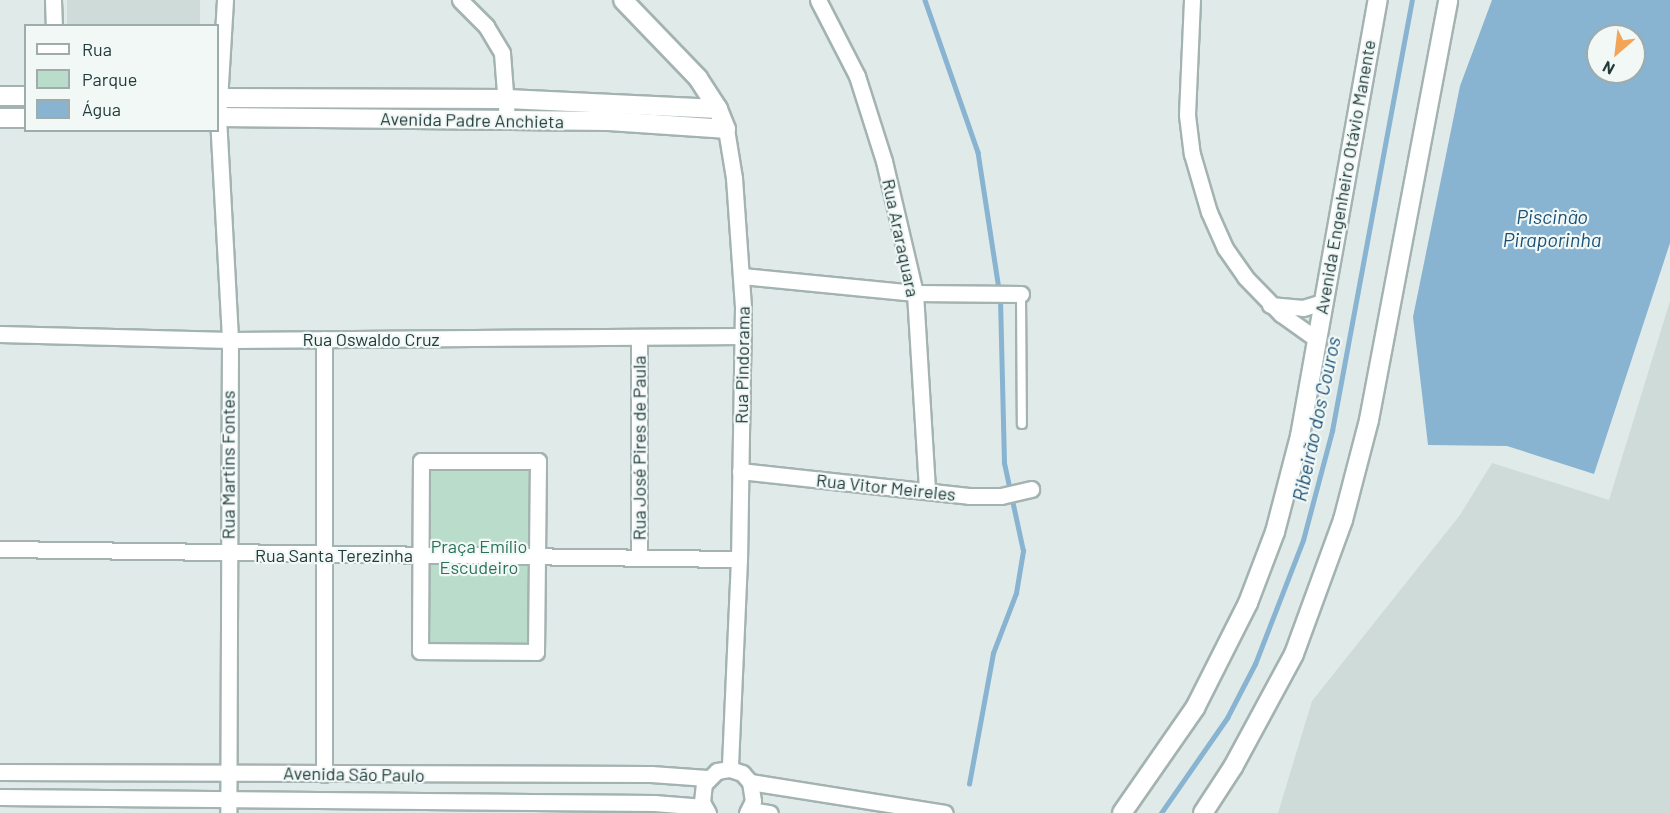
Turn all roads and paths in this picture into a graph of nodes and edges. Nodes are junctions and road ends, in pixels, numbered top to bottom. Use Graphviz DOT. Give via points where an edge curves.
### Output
graph roads {
  1 [pos="53,0"];
  2 [pos="225,0"];
  3 [pos="460,0"];
  4 [pos="623,0"];
  5 [pos="818,0"];
  6 [pos="1192,0"];
  7 [pos="1378,0"];
  8 [pos="1448,0"];
  9 [pos="54,24"];
  10 [pos="219,84"];
  11 [pos="0,96"];
  12 [pos="24,96"];
  13 [pos="219,98"];
  14 [pos="507,99"];
  15 [pos="718,109"];
  16 [pos="219,117"];
  17 [pos="0,118"];
  18 [pos="24,118"];
  19 [pos="507,120"];
  20 [pos="726,129"];
  21 [pos="219,132"];
  22 [pos="742,276"];
  23 [pos="915,293"];
  24 [pos="1016,294"];
  25 [pos="1323,302"];
  26 [pos="1270,304"];
  27 [pos="0,334"];
  28 [pos="743,336"];
  29 [pos="639,338"];
  30 [pos="324,339"];
  31 [pos="1316,339"];
  32 [pos="230,340"];
  33 [pos="1022,424"];
  34 [pos="740,471"];
  35 [pos="927,490"];
  36 [pos="1026,491"];
  37 [pos="0,549"];
  38 [pos="228,554"];
  39 [pos="326,555"];
  40 [pos="420,555"];
  41 [pos="539,557"];
  42 [pos="639,558"];
  43 [pos="739,559"];
  44 [pos="730,770"];
  45 [pos="0,772"];
  46 [pos="110,772"];
  47 [pos="230,772"];
  48 [pos="324,774"];
  49 [pos="469,776"];
  50 [pos="707,778"];
  51 [pos="750,782"];
  52 [pos="0,797"];
  53 [pos="112,798"];
  54 [pos="469,802"];
  55 [pos="228,806"];
  56 [pos="706,810"];
  57 [pos="748,811"];
  58 [pos="770,813"];
  59 [pos="945,813"];
  60 [pos="1122,813"];
  61 [pos="1203,813"];
  1 -- 9 [label="street"];
  2 -- 10 [label="street"];
  3 -- 14 [label="street" via="498,44 505,63"];
  4 -- 15 [label="main road, Rua Pindorama" via="698,78"];
  5 -- 23 [label="street, Rua Araraquara" via="857,76 884,161"];
  6 -- 26 [label="street" via="1187,115 1198,177 1216,230 1232,260"];
  7 -- 25 [label="main road, Avenida Engenheiro Otávio Manente"];
  8 -- 61 [label="main road" via="1369,420 1343,520 1294,654 1239,757"];
  11 -- 12 [label="main road"];
  13 -- 14 [label="main road, Avenida Padre Anchieta"];
  14 -- 15 [label="main road, Avenida Padre Anchieta"];
  14 -- 19 [label="street"];
  15 -- 20 [label="main road, Rua Pindorama"];
  16 -- 19 [label="main road, Avenida Padre Anchieta"];
  17 -- 18 [label="main road"];
  19 -- 20 [label="main road, Avenida Padre Anchieta" via="609,121"];
  20 -- 22 [label="street, Rua Pindorama"];
  21 -- 32 [label="street, Rua Martins Fontes"];
  22 -- 23 [label="street"];
  22 -- 28 [label="street, Rua Pindorama"];
  23 -- 24 [label="street"];
  23 -- 35 [label="street, Rua Araraquara"];
  24 -- 33 [label="lane"];
  25 -- 26 [label="street" via="1303,308"];
  25 -- 31 [label="main road, Avenida Engenheiro Otávio Manente"];
  26 -- 31 [label="street"];
  27 -- 32 [label="street, Rua Oswaldo Cruz"];
  28 -- 29 [label="street, Rua Oswaldo Cruz"];
  28 -- 34 [label="street, Rua Pindorama"];
  29 -- 30 [label="street, Rua Oswaldo Cruz"];
  29 -- 42 [label="street, Rua José Pires de Paula"];
  30 -- 32 [label="street, Rua Oswaldo Cruz"];
  30 -- 39 [label="street"];
  31 -- 60 [label="main road, Avenida Engenheiro Otávio Manente" via="1290,483 1263,568 1195,708"];
  32 -- 38 [label="street, Rua Martins Fontes"];
  34 -- 35 [label="street, Rua Vitor Meireles"];
  34 -- 43 [label="street, Rua Pindorama"];
  35 -- 36 [label="street, Rua Vitor Meireles" via="1000,496"];
  37 -- 38 [label="street, Rua Santa Terezinha"];
  38 -- 39 [label="street, Rua Santa Terezinha"];
  38 -- 47 [label="street, Rua Martins Fontes"];
  39 -- 40 [label="street, Rua Santa Terezinha"];
  39 -- 48 [label="street"];
  40 -- 41 [label="street, Rua Santa Terezinha"];
  40 -- 41 [label="street" via="421,461 536,461"];
  40 -- 41 [label="street" via="420,651 424,653 536,652"];
  41 -- 42 [label="street, Rua Santa Terezinha"];
  42 -- 43 [label="street, Rua Santa Terezinha"];
  43 -- 44 [label="street, Rua Pindorama"];
  44 -- 50 [label="street"];
  44 -- 51 [label="street" via="742,773"];
  45 -- 46 [label="street, Avenida São Paulo"];
  46 -- 47 [label="street, Avenida São Paulo"];
  46 -- 53 [label="street"];
  47 -- 48 [label="street, Avenida São Paulo"];
  47 -- 55 [label="street, Rua Martins Fontes"];
  48 -- 49 [label="street, Avenida São Paulo"];
  49 -- 50 [label="street, Avenida São Paulo" via="651,774"];
  49 -- 54 [label="street"];
  50 -- 56 [label="street" via="702,789"];
  51 -- 57 [label="street" via="753,801"];
  51 -- 59 [label="street"];
  52 -- 53 [label="street, Avenida São Paulo"];
  53 -- 55 [label="street, Avenida São Paulo"];
  54 -- 55 [label="street, Avenida São Paulo"];
  54 -- 56 [label="street, Avenida São Paulo"];
  57 -- 58 [label="street"];
}
